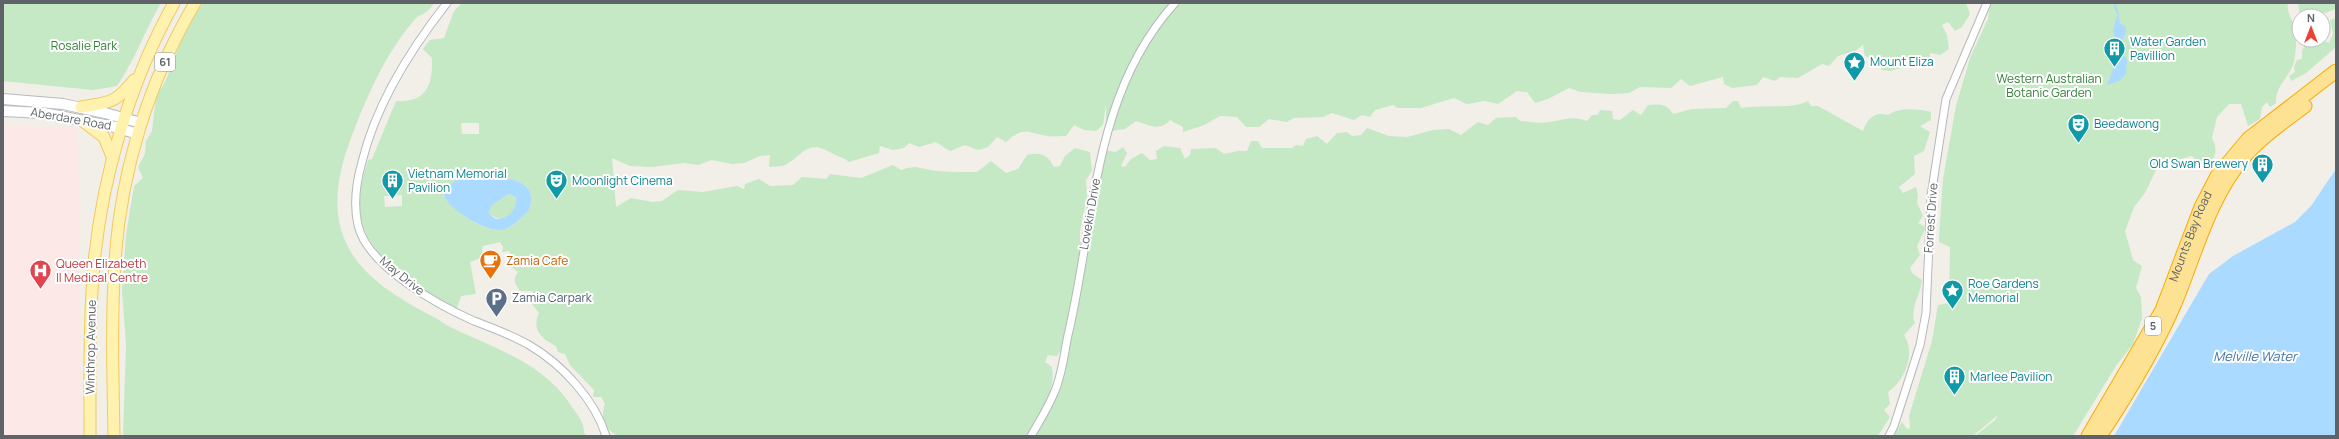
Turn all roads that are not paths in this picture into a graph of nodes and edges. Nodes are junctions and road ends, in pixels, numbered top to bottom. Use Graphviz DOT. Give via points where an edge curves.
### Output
graph roads {
  1 [pos="174,3"];
  2 [pos="195,3"];
  3 [pos="447,3"];
  4 [pos="1175,3"];
  5 [pos="1987,3"];
  6 [pos="2336,71"];
  7 [pos="141,72"];
  8 [pos="2336,82"];
  9 [pos="3,99"];
  10 [pos="81,107"];
  11 [pos="3,111"];
  12 [pos="84,122"];
  13 [pos="141,123"];
  14 [pos="123,124"];
  15 [pos="138,134"];
  16 [pos="113,160"];
  17 [pos="90,436"];
  18 [pos="114,436"];
  19 [pos="606,436"];
  20 [pos="1031,436"];
  21 [pos="1889,436"];
  22 [pos="2088,436"];
  23 [pos="2100,436"];
  1 -- 7 [label="main road, 61"];
  2 -- 13 [label="main road, 61" via="158,76"];
  3 -- 19 [label="street, May Drive" via="400,72 370,136 356,183 358,226 368,246 377,256 395,274 422,294 449,309 530,345 552,361 577,386 590,404"];
  4 -- 20 [label="street, Lovekin Drive" via="1131,66 1103,143 1074,313 1055,393"];
  5 -- 21 [label="street, Forrest Drive" via="1946,99 1931,196 1926,313 1920,345"];
  6 -- 22 [label="highway, Mounts Bay Road / 5" via="2248,139 2217,176 2201,208 2162,310"];
  7 -- 10 [label="main road" via="120,98"];
  7 -- 14 [label="main road, 61"];
  8 -- 23 [label="highway, Mounts Bay Road / 5" via="2257,144 2230,176 2218,197 2175,302 2139,373"];
  9 -- 10 [label="main road, Aberdare Road"];
  10 -- 14 [label="main road, Aberdare Road"];
  11 -- 12 [label="main road, Aberdare Road" via="44,113"];
  12 -- 14 [label="main road, Aberdare Road"];
  12 -- 16 [label="main road" via="104,137"];
  13 -- 14 [label="main road, Aberdare Road"];
  13 -- 15 [label="main road, Winthrop Avenue / 61"];
  14 -- 15 [label="main road, Aberdare Road"];
  14 -- 16 [label="main road, Winthrop Avenue / 61"];
  15 -- 18 [label="main road, Winthrop Avenue / 61" via="119,224 115,261"];
  16 -- 17 [label="main road, Winthrop Avenue / 61" via="99,224 94,263"];
}
